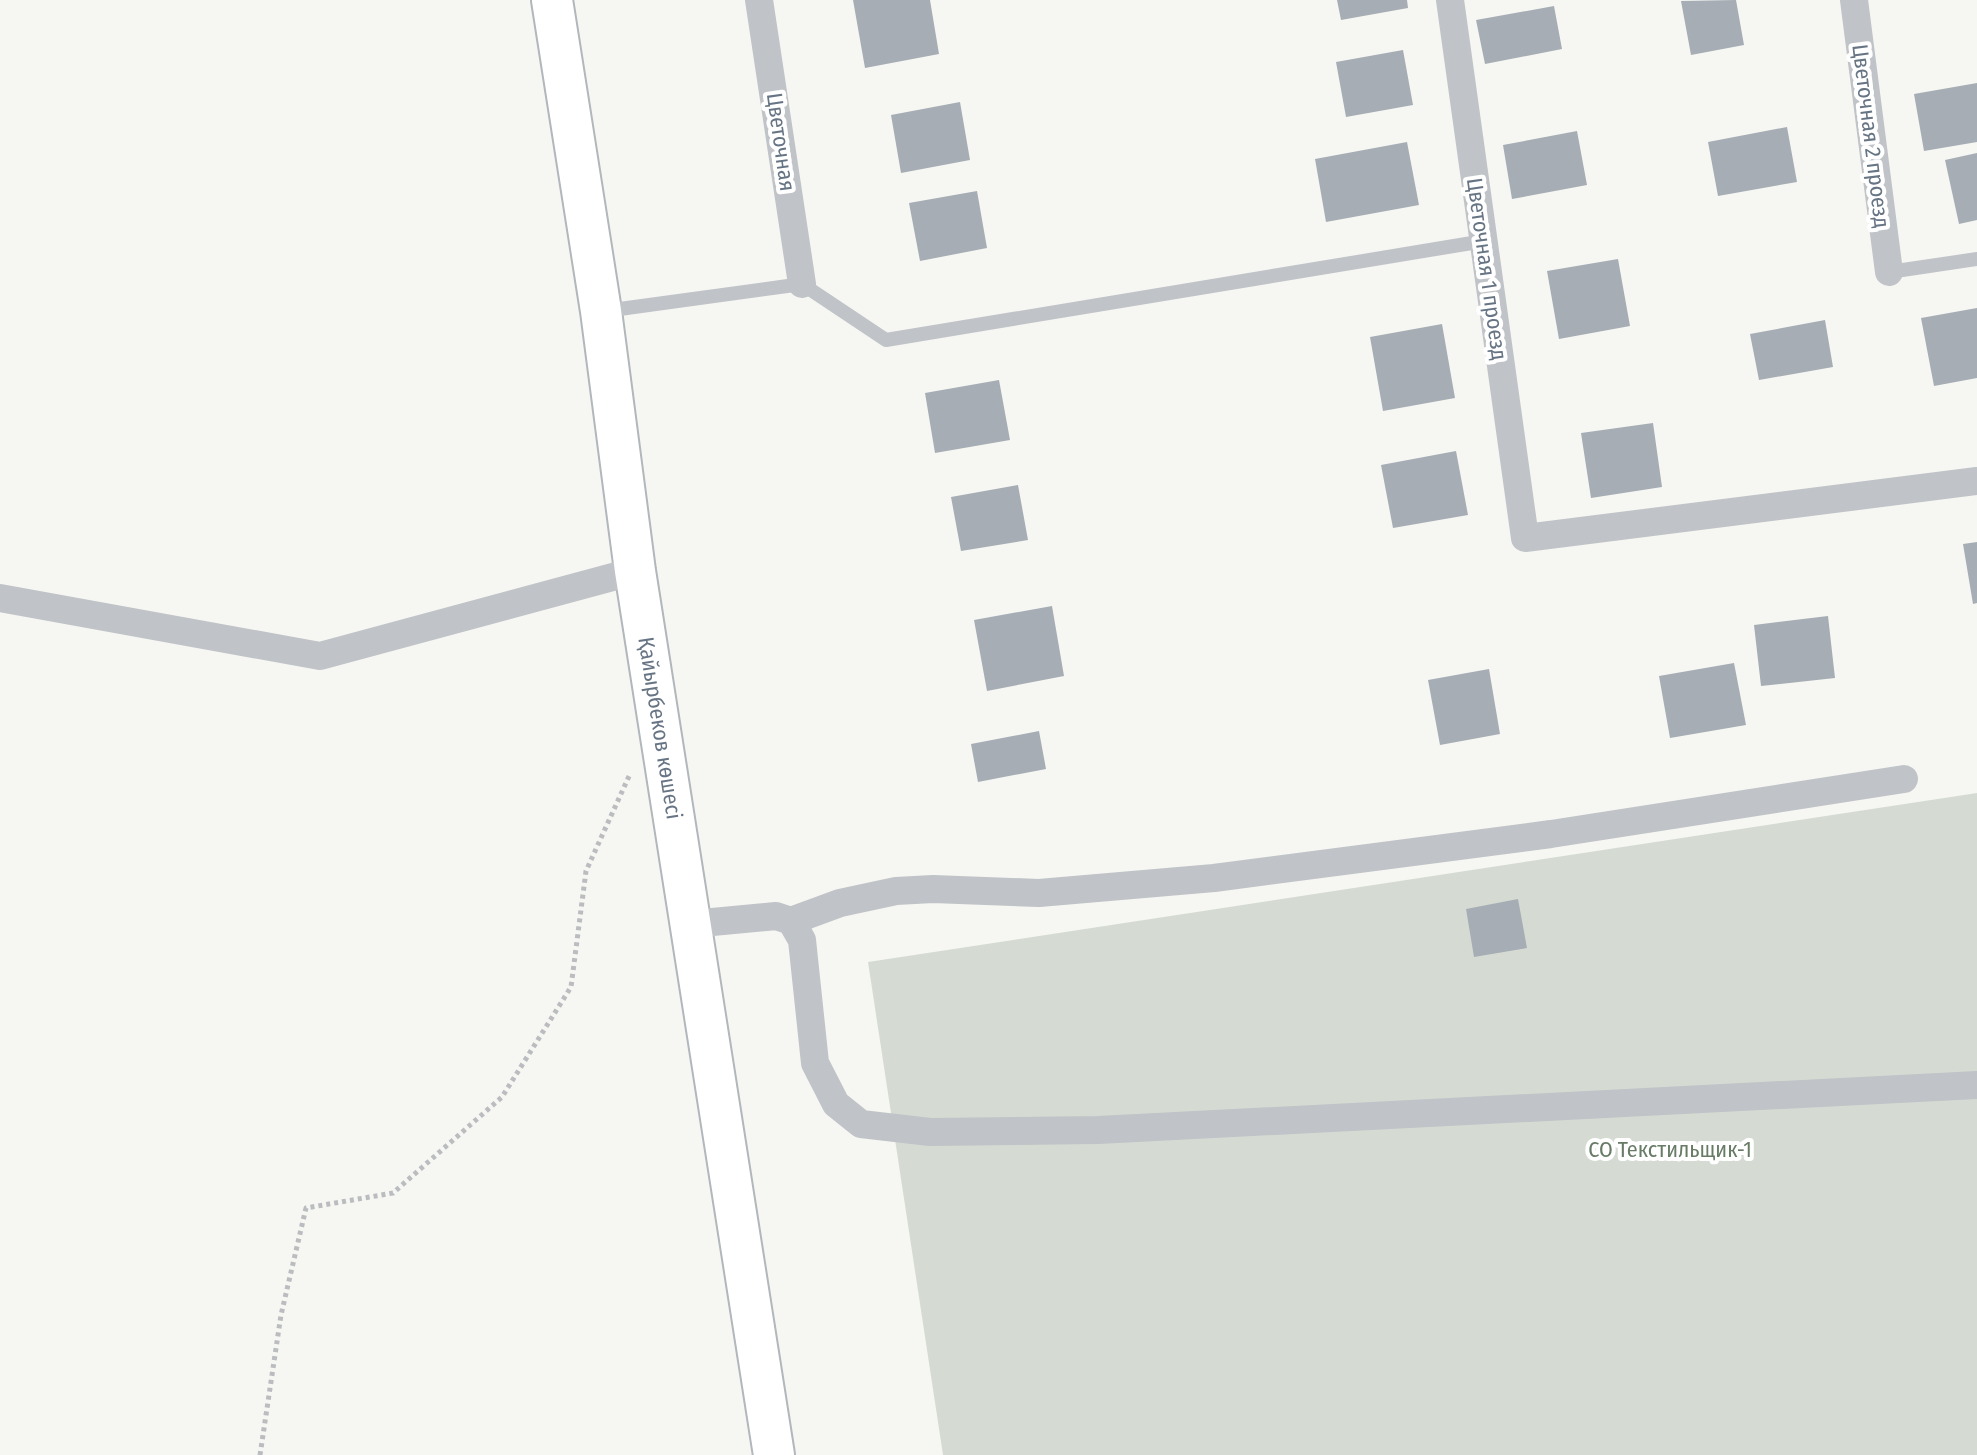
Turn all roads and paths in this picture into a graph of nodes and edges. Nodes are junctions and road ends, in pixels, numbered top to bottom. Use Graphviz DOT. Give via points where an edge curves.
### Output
graph roads {
  1 [pos="552,0"];
  2 [pos="759,0"];
  3 [pos="1450,0"];
  4 [pos="1854,0"];
  5 [pos="1484,241"];
  6 [pos="1977,259"];
  7 [pos="1889,272"];
  8 [pos="802,284"];
  9 [pos="601,311"];
  10 [pos="1977,481"];
  11 [pos="635,571"];
  12 [pos="0,598"];
  13 [pos="631,771"];
  14 [pos="1904,779"];
  15 [pos="791,921"];
  16 [pos="691,924"];
  17 [pos="1977,1085"];
  18 [pos="260,1455"];
  19 [pos="774,1455"];
  1 -- 9 [label="main road, Қайырбеков көшесі"];
  2 -- 8 [label="street, Цветочная"];
  3 -- 5 [label="street, Цветочная 1 проезд"];
  4 -- 7 [label="street, Цветочная 2 проезд"];
  5 -- 8 [label="lane" via="886,340"];
  5 -- 10 [label="street, Цветочная 1 проезд" via="1525,538"];
  6 -- 7 [label="lane"];
  8 -- 9 [label="lane"];
  9 -- 11 [label="main road, Қайырбеков көшесі"];
  11 -- 12 [label="street" via="320,656"];
  11 -- 16 [label="main road, Қайырбеков көшесі"];
  13 -- 18 [label="path" via="586,871 571,987 502,1097 393,1193 306,1208 281,1315"];
  14 -- 15 [label="street" via="1551,834 1214,878 1039,893 896,891"];
  15 -- 16 [label="street" via="776,916"];
  15 -- 17 [label="street" via="802,940 815,1063 836,1104 861,1124 930,1132 1098,1130"];
  16 -- 19 [label="main road, Қайырбеков көшесі"];
}
